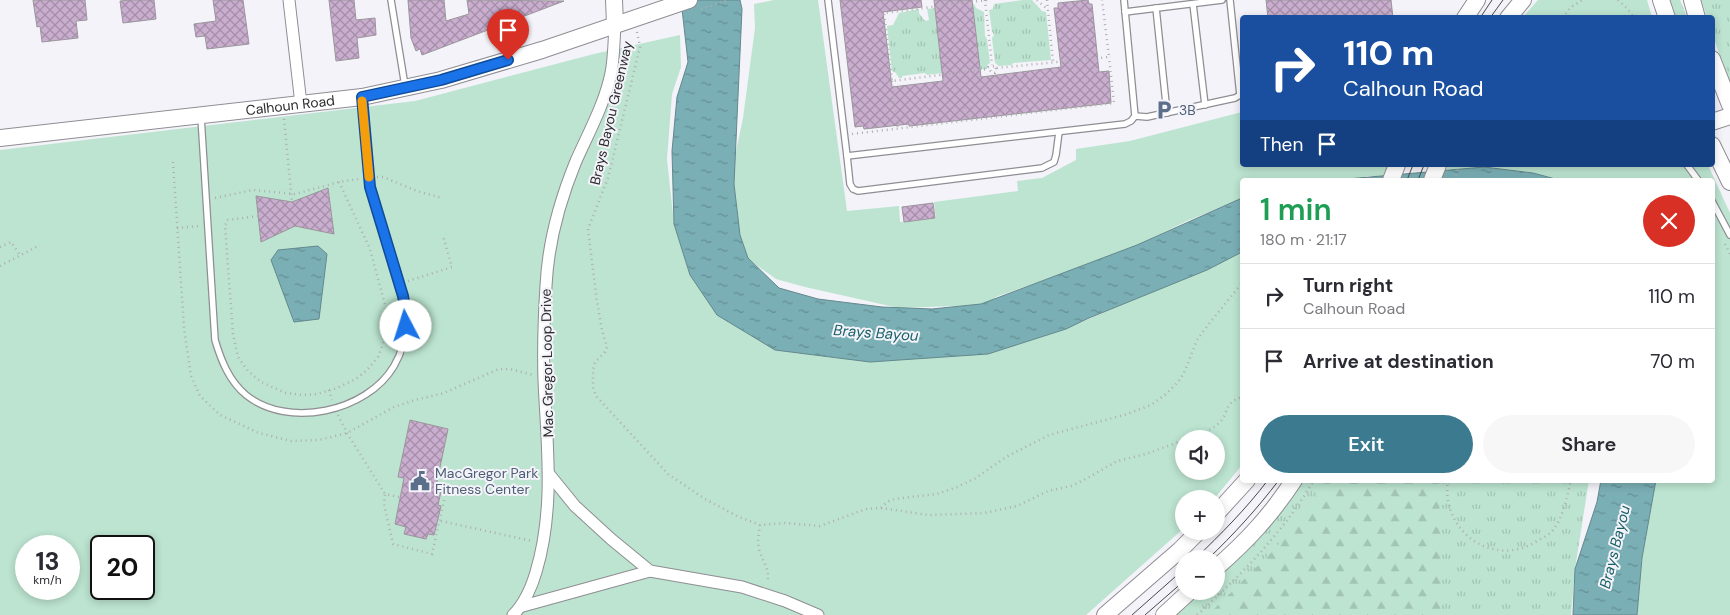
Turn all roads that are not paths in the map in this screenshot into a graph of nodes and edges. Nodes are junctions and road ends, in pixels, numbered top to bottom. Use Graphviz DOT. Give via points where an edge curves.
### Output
graph roads {
  1 [pos="289,0"];
  2 [pos="390,0"];
  3 [pos="614,0"];
  4 [pos="689,0"];
  5 [pos="828,0"];
  6 [pos="1124,0"];
  7 [pos="1222,0"];
  8 [pos="1230,0"];
  9 [pos="1477,0"];
  10 [pos="1523,0"];
  11 [pos="1661,0"];
  12 [pos="1692,0"];
  13 [pos="1193,4"];
  14 [pos="1156,8"];
  15 [pos="1125,12"];
  16 [pos="1467,15"];
  17 [pos="1510,15"];
  18 [pos="1666,15"];
  19 [pos="1696,15"];
  20 [pos="615,24"];
  21 [pos="1715,67"];
  22 [pos="405,88"];
  23 [pos="362,97"];
  24 [pos="301,104"];
  25 [pos="1205,105"];
  26 [pos="1730,106"];
  27 [pos="1167,113"];
  28 [pos="200,115"];
  29 [pos="1135,116"];
  30 [pos="1730,116"];
  31 [pos="1715,121"];
  32 [pos="1059,132"];
  33 [pos="0,138"];
  34 [pos="1715,151"];
  35 [pos="847,156"];
  36 [pos="1688,167"];
  37 [pos="1697,178"];
  38 [pos="1730,182"];
  39 [pos="1715,208"];
  40 [pos="1730,235"];
  41 [pos="549,474"];
  42 [pos="1244,483"];
  43 [pos="1292,483"];
  44 [pos="1225,504"];
  45 [pos="1190,540"];
  46 [pos="1225,560"];
  47 [pos="650,571"];
  48 [pos="1180,600"];
  49 [pos="523,606"];
  50 [pos="513,615"];
  51 [pos="818,615"];
  52 [pos="1105,615"];
  53 [pos="1164,615"];
  1 -- 24 [label="street"];
  2 -- 22 [label="lane"];
  3 -- 20 [label="street"];
  4 -- 20 [label="street, Calhoun Road" via="640,22"];
  5 -- 35 [label="lane"];
  6 -- 15 [label="lane"];
  7 -- 13 [label="lane"];
  8 -- 25 [label="lane" via="1240,94"];
  9 -- 16 [label="street"];
  10 -- 17 [label="street"];
  11 -- 18 [label="street"];
  12 -- 19 [label="street"];
  13 -- 14 [label="lane"];
  13 -- 25 [label="lane"];
  14 -- 15 [label="lane"];
  14 -- 27 [label="lane"];
  15 -- 29 [label="lane"];
  20 -- 22 [label="street, Calhoun Road" via="542,50"];
  20 -- 41 [label="street, Mac Gregor Loop Drive" via="611,74 562,198 552,243 546,284 544,378"];
  21 -- 26 [label="street"];
  22 -- 23 [label="street, Calhoun Road"];
  23 -- 24 [label="street, Calhoun Road"];
  23 -- 28 [label="lane" via="370,187 399,284 406,326 394,366 380,383 359,398 313,414 269,408 246,395 221,361 215,340"];
  24 -- 28 [label="street, Calhoun Road"];
  25 -- 27 [label="lane"];
  27 -- 29 [label="lane"];
  28 -- 33 [label="street, Calhoun Road"];
  29 -- 32 [label="lane" via="1125,124"];
  30 -- 31 [label="street"];
  32 -- 35 [label="lane"];
  32 -- 35 [label="lane" via="1054,162 1042,168 858,191 850,184"];
  34 -- 38 [label="street"];
  36 -- 37 [label="lane"];
  39 -- 40 [label="lane"];
  41 -- 47 [label="street" via="576,506"];
  41 -- 49 [label="street, Mac Gregor Loop Drive" via="543,544"];
  42 -- 44 [label="street"];
  43 -- 46 [label="street" via="1273,512"];
  45 -- 52 [label="street"];
  47 -- 49 [label="street"];
  47 -- 51 [label="street" via="764,594"];
  48 -- 53 [label="street"];
  49 -- 50 [label="street, Mac Gregor Loop Drive"];
}
